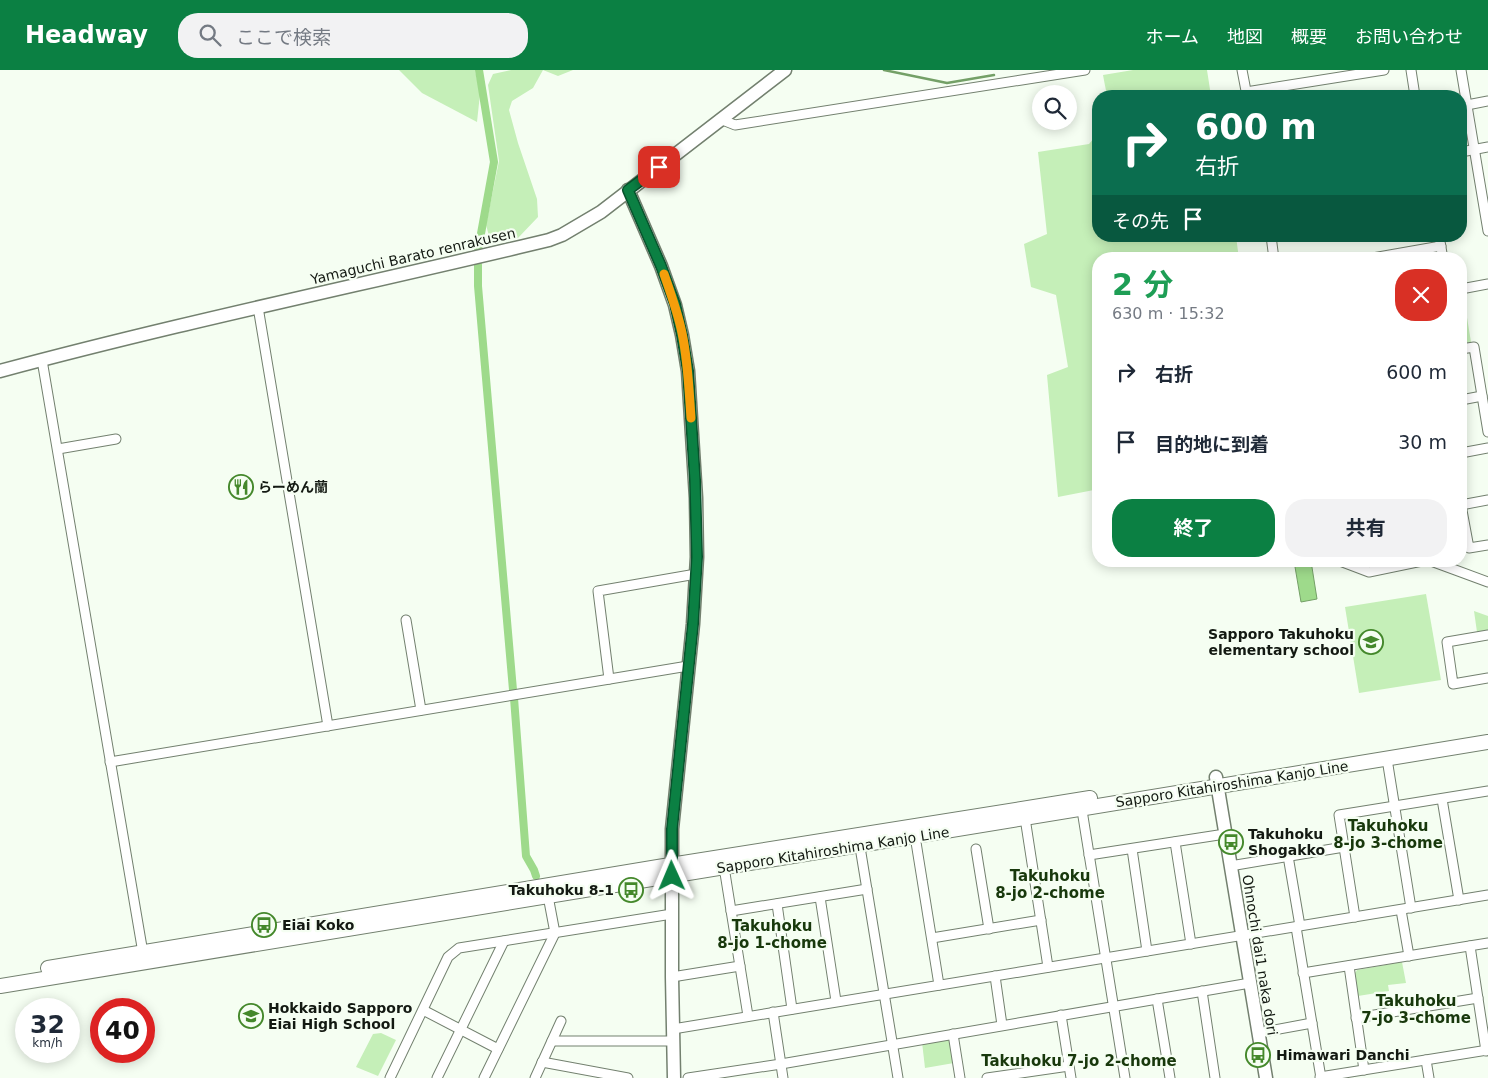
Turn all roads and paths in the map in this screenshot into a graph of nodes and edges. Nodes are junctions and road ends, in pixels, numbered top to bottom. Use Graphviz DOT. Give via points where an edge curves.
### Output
graph roads {
  1 [pos="786,70"];
  2 [pos="1085,70"];
  3 [pos="1242,70"];
  4 [pos="1384,70"];
  5 [pos="1411,70"];
  6 [pos="1460,70"];
  7 [pos="1245,90"];
  8 [pos="1269,90"];
  9 [pos="1414,90"];
  10 [pos="1464,90"];
  11 [pos="1488,101"];
  12 [pos="1467,104"];
  13 [pos="1467,110"];
  14 [pos="720,120"];
  15 [pos="1488,147"];
  16 [pos="1474,149"];
  17 [pos="1467,151"];
  18 [pos="628,190"];
  19 [pos="1485,193"];
  20 [pos="1488,231"];
  21 [pos="1440,242"];
  22 [pos="1441,246"];
  23 [pos="1407,252"];
  24 [pos="1442,252"];
  25 [pos="1488,284"];
  26 [pos="1467,287"];
  27 [pos="258,307"];
  28 [pos="1467,348"];
  29 [pos="42,360"];
  30 [pos="0,371"];
  31 [pos="1482,396"];
  32 [pos="1467,399"];
  33 [pos="1488,432"];
  34 [pos="116,439"];
  35 [pos="1488,448"];
  36 [pos="58,449"];
  37 [pos="1467,452"];
  38 [pos="1488,500"];
  39 [pos="1467,504"];
  40 [pos="1467,537"];
  41 [pos="1488,545"];
  42 [pos="1356,567"];
  43 [pos="1393,567"];
  44 [pos="1447,567"];
  45 [pos="696,574"];
  46 [pos="1488,582"];
  47 [pos="406,620"];
  48 [pos="1488,635"];
  49 [pos="688,666"];
  50 [pos="1488,678"];
  51 [pos="609,679"];
  52 [pos="422,710"];
  53 [pos="328,726"];
  54 [pos="1488,733"];
  55 [pos="1488,742"];
  56 [pos="1386,759"];
  57 [pos="110,762"];
  58 [pos="1216,782"];
  59 [pos="1488,791"];
  60 [pos="1442,799"];
  61 [pos="1081,804"];
  62 [pos="1394,806"];
  63 [pos="1025,818"];
  64 [pos="1225,834"];
  65 [pos="915,836"];
  66 [pos="859,840"];
  67 [pos="1175,842"];
  68 [pos="1344,846"];
  69 [pos="976,849"];
  70 [pos="1132,849"];
  71 [pos="1089,856"];
  72 [pos="1288,856"];
  73 [pos="1230,866"];
  74 [pos="724,867"];
  75 [pos="672,871"];
  76 [pos="867,889"];
  77 [pos="1488,895"];
  78 [pos="548,896"];
  79 [pos="820,897"];
  80 [pos="1459,900"];
  81 [pos="777,904"];
  82 [pos="1406,909"];
  83 [pos="731,911"];
  84 [pos="672,914"];
  85 [pos="1355,917"];
  86 [pos="1041,920"];
  87 [pos="1298,926"];
  88 [pos="990,929"];
  89 [pos="554,933"];
  90 [pos="1242,935"];
  91 [pos="932,938"];
  92 [pos="504,941"];
  93 [pos="1488,943"];
  94 [pos="1191,944"];
  95 [pos="1470,946"];
  96 [pos="1147,951"];
  97 [pos="142,953"];
  98 [pos="1409,956"];
  99 [pos="1105,958"];
  100 [pos="740,966"];
  101 [pos="1348,966"];
  102 [pos="1048,967"];
  103 [pos="1304,973"];
  104 [pos="0,976"];
  105 [pos="995,976"];
  106 [pos="672,977"];
  107 [pos="1250,983"];
  108 [pos="939,984"];
  109 [pos="0,986"];
  110 [pos="1202,991"];
  111 [pos="884,994"];
  112 [pos="1478,998"];
  113 [pos="1157,999"];
  114 [pos="836,1001"];
  115 [pos="1113,1007"];
  116 [pos="792,1009"];
  117 [pos="423,1010"];
  118 [pos="772,1012"];
  119 [pos="1061,1015"];
  120 [pos="748,1016"];
  121 [pos="1356,1018"];
  122 [pos="561,1021"];
  123 [pos="1312,1023"];
  124 [pos="1002,1025"];
  125 [pos="462,1030"];
  126 [pos="1258,1032"];
  127 [pos="953,1034"];
  128 [pos="673,1035"];
  129 [pos="552,1041"];
  130 [pos="892,1044"];
  131 [pos="498,1049"];
  132 [pos="1487,1051"];
  133 [pos="1426,1060"];
  134 [pos="542,1062"];
  135 [pos="781,1064"];
  136 [pos="1069,1066"];
  137 [pos="1364,1070"];
  138 [pos="744,1074"];
  139 [pos="707,1076"];
  140 [pos="390,1078"];
  141 [pos="437,1078"];
  142 [pos="484,1078"];
  143 [pos="535,1078"];
  144 [pos="628,1078"];
  145 [pos="674,1078"];
  146 [pos="688,1078"];
  147 [pos="783,1078"];
  148 [pos="898,1078"];
  149 [pos="960,1078"];
  150 [pos="987,1078"];
  151 [pos="1071,1078"];
  152 [pos="1125,1078"];
  153 [pos="1170,1078"];
  154 [pos="1215,1078"];
  155 [pos="1266,1078"];
  156 [pos="1321,1078"];
  157 [pos="1428,1078"];
  1 -- 14 [label="street, Yamaguchi Barato renrakusen"];
  2 -- 14 [label="street" via="735,125"];
  3 -- 7 [label="street"];
  4 -- 8 [label="street"];
  5 -- 9 [label="street"];
  6 -- 10 [label="street"];
  11 -- 12 [label="street"];
  13 -- 16 [label="street"];
  14 -- 18 [label="street, Yamaguchi Barato renrakusen"];
  15 -- 16 [label="street"];
  16 -- 17 [label="street"];
  16 -- 19 [label="street"];
  18 -- 27 [label="street, Yamaguchi Barato renrakusen" via="601,212 549,240"];
  18 -- 45 [label="street" via="661,266 682,335 688,371 696,498"];
  19 -- 20 [label="street"];
  21 -- 22 [label="street"];
  22 -- 23 [label="street"];
  22 -- 24 [label="street"];
  25 -- 26 [label="street"];
  27 -- 29 [label="street, Yamaguchi Barato renrakusen"];
  27 -- 53 [label="street"];
  28 -- 31 [label="street" via="1474,347"];
  29 -- 30 [label="street, Yamaguchi Barato renrakusen"];
  29 -- 36 [label="street"];
  31 -- 32 [label="street"];
  31 -- 33 [label="street"];
  34 -- 36 [label="street"];
  35 -- 37 [label="street"];
  36 -- 57 [label="street"];
  38 -- 39 [label="street"];
  40 -- 41 [label="street" via="1469,548"];
  42 -- 43 [label="street" via="1369,572"];
  44 -- 46 [label="street"];
  45 -- 49 [label="street"];
  45 -- 51 [label="street" via="598,591"];
  47 -- 52 [label="street"];
  48 -- 50 [label="street" via="1447,642 1453,684"];
  49 -- 51 [label="street"];
  49 -- 75 [label="street" via="672,829"];
  51 -- 52 [label="street"];
  52 -- 53 [label="street"];
  53 -- 57 [label="street"];
  54 -- 58 [label="main road, Sapporo Kitahiroshima Kanjo Line"];
  55 -- 56 [label="main road, Sapporo Kitahiroshima Kanjo Line"];
  56 -- 58 [label="main road, Sapporo Kitahiroshima Kanjo Line"];
  56 -- 62 [label="street"];
  57 -- 97 [label="street"];
  58 -- 61 [label="main road, Sapporo Kitahiroshima Kanjo Line"];
  58 -- 64 [label="street, Ohnochi dai1 naka dori"];
  59 -- 60 [label="street"];
  60 -- 62 [label="street"];
  60 -- 80 [label="street"];
  61 -- 63 [label="main road, Sapporo Kitahiroshima Kanjo Line"];
  61 -- 66 [label="main road, Sapporo Kitahiroshima Kanjo Line"];
  61 -- 71 [label="street"];
  62 -- 68 [label="street" via="1339,815"];
  62 -- 82 [label="street"];
  63 -- 65 [label="main road, Sapporo Kitahiroshima Kanjo Line"];
  63 -- 86 [label="street"];
  64 -- 67 [label="street"];
  64 -- 73 [label="street, Ohnochi dai1 naka dori"];
  65 -- 66 [label="main road, Sapporo Kitahiroshima Kanjo Line"];
  65 -- 91 [label="street"];
  66 -- 74 [label="main road, Sapporo Kitahiroshima Kanjo Line"];
  66 -- 75 [label="main road, Sapporo Kitahiroshima Kanjo Line"];
  66 -- 76 [label="street"];
  67 -- 70 [label="street"];
  67 -- 94 [label="street"];
  68 -- 72 [label="street"];
  68 -- 85 [label="street"];
  69 -- 88 [label="street"];
  70 -- 71 [label="street"];
  70 -- 96 [label="street"];
  71 -- 99 [label="street"];
  72 -- 73 [label="street"];
  72 -- 87 [label="street"];
  73 -- 90 [label="street, Ohnochi dai1 naka dori"];
  74 -- 75 [label="main road, Sapporo Kitahiroshima Kanjo Line"];
  74 -- 83 [label="street"];
  75 -- 78 [label="main road, Sapporo Kitahiroshima Kanjo Line"];
  75 -- 84 [label="street"];
  75 -- 97 [label="main road, Sapporo Kitahiroshima Kanjo Line"];
  76 -- 79 [label="street"];
  76 -- 111 [label="street"];
  77 -- 80 [label="street"];
  78 -- 89 [label="street"];
  78 -- 109 [label="main road, Sapporo Kitahiroshima Kanjo Line"];
  79 -- 81 [label="street"];
  79 -- 114 [label="street"];
  80 -- 82 [label="street"];
  81 -- 83 [label="street"];
  81 -- 116 [label="street"];
  82 -- 85 [label="street"];
  82 -- 98 [label="street"];
  83 -- 100 [label="street"];
  84 -- 89 [label="street"];
  84 -- 106 [label="street"];
  85 -- 87 [label="street"];
  86 -- 88 [label="street"];
  86 -- 102 [label="street"];
  87 -- 90 [label="street"];
  87 -- 103 [label="street"];
  88 -- 91 [label="street"];
  89 -- 92 [label="street"];
  89 -- 131 [label="street"];
  90 -- 94 [label="street"];
  90 -- 107 [label="street, Ohnochi dai1 naka dori"];
  91 -- 108 [label="street"];
  92 -- 117 [label="street" via="459,948 448,957"];
  92 -- 125 [label="street"];
  93 -- 95 [label="street"];
  94 -- 96 [label="street"];
  95 -- 98 [label="street"];
  95 -- 112 [label="street"];
  96 -- 99 [label="street"];
  97 -- 104 [label="main road, Sapporo Kitahiroshima Kanjo Line"];
  98 -- 101 [label="street"];
  99 -- 102 [label="street"];
  99 -- 115 [label="street"];
  100 -- 106 [label="street"];
  100 -- 120 [label="street"];
  101 -- 103 [label="street"];
  101 -- 121 [label="street"];
  102 -- 105 [label="street"];
  103 -- 123 [label="street"];
  105 -- 108 [label="street"];
  105 -- 124 [label="street"];
  106 -- 128 [label="street"];
  107 -- 110 [label="street"];
  107 -- 126 [label="street, Ohnochi dai1 naka dori"];
  108 -- 111 [label="street"];
  110 -- 113 [label="street"];
  110 -- 154 [label="street"];
  111 -- 114 [label="street"];
  111 -- 130 [label="street"];
  112 -- 121 [label="street"];
  112 -- 132 [label="street"];
  113 -- 115 [label="street"];
  113 -- 153 [label="street"];
  114 -- 116 [label="street"];
  115 -- 119 [label="street"];
  115 -- 152 [label="street"];
  116 -- 118 [label="street"];
  117 -- 125 [label="street"];
  117 -- 140 [label="street"];
  118 -- 120 [label="street"];
  118 -- 135 [label="street"];
  119 -- 124 [label="street"];
  119 -- 136 [label="street"];
  120 -- 128 [label="street"];
  121 -- 137 [label="street"];
  122 -- 129 [label="street"];
  123 -- 126 [label="street"];
  123 -- 156 [label="street"];
  124 -- 127 [label="street"];
  125 -- 131 [label="street"];
  125 -- 141 [label="street"];
  126 -- 155 [label="street, Ohnochi dai1 naka dori"];
  127 -- 130 [label="street"];
  127 -- 149 [label="street"];
  128 -- 129 [label="street"];
  128 -- 145 [label="street"];
  129 -- 134 [label="street"];
  130 -- 135 [label="street"];
  130 -- 148 [label="street"];
  131 -- 142 [label="street"];
  132 -- 133 [label="street"];
  133 -- 137 [label="street"];
  133 -- 157 [label="street"];
  134 -- 143 [label="street"];
  134 -- 144 [label="street"];
  135 -- 138 [label="street"];
  135 -- 147 [label="street"];
  136 -- 150 [label="street"];
  136 -- 151 [label="street"];
  137 -- 156 [label="street"];
  138 -- 139 [label="street"];
  139 -- 146 [label="street"];
}
